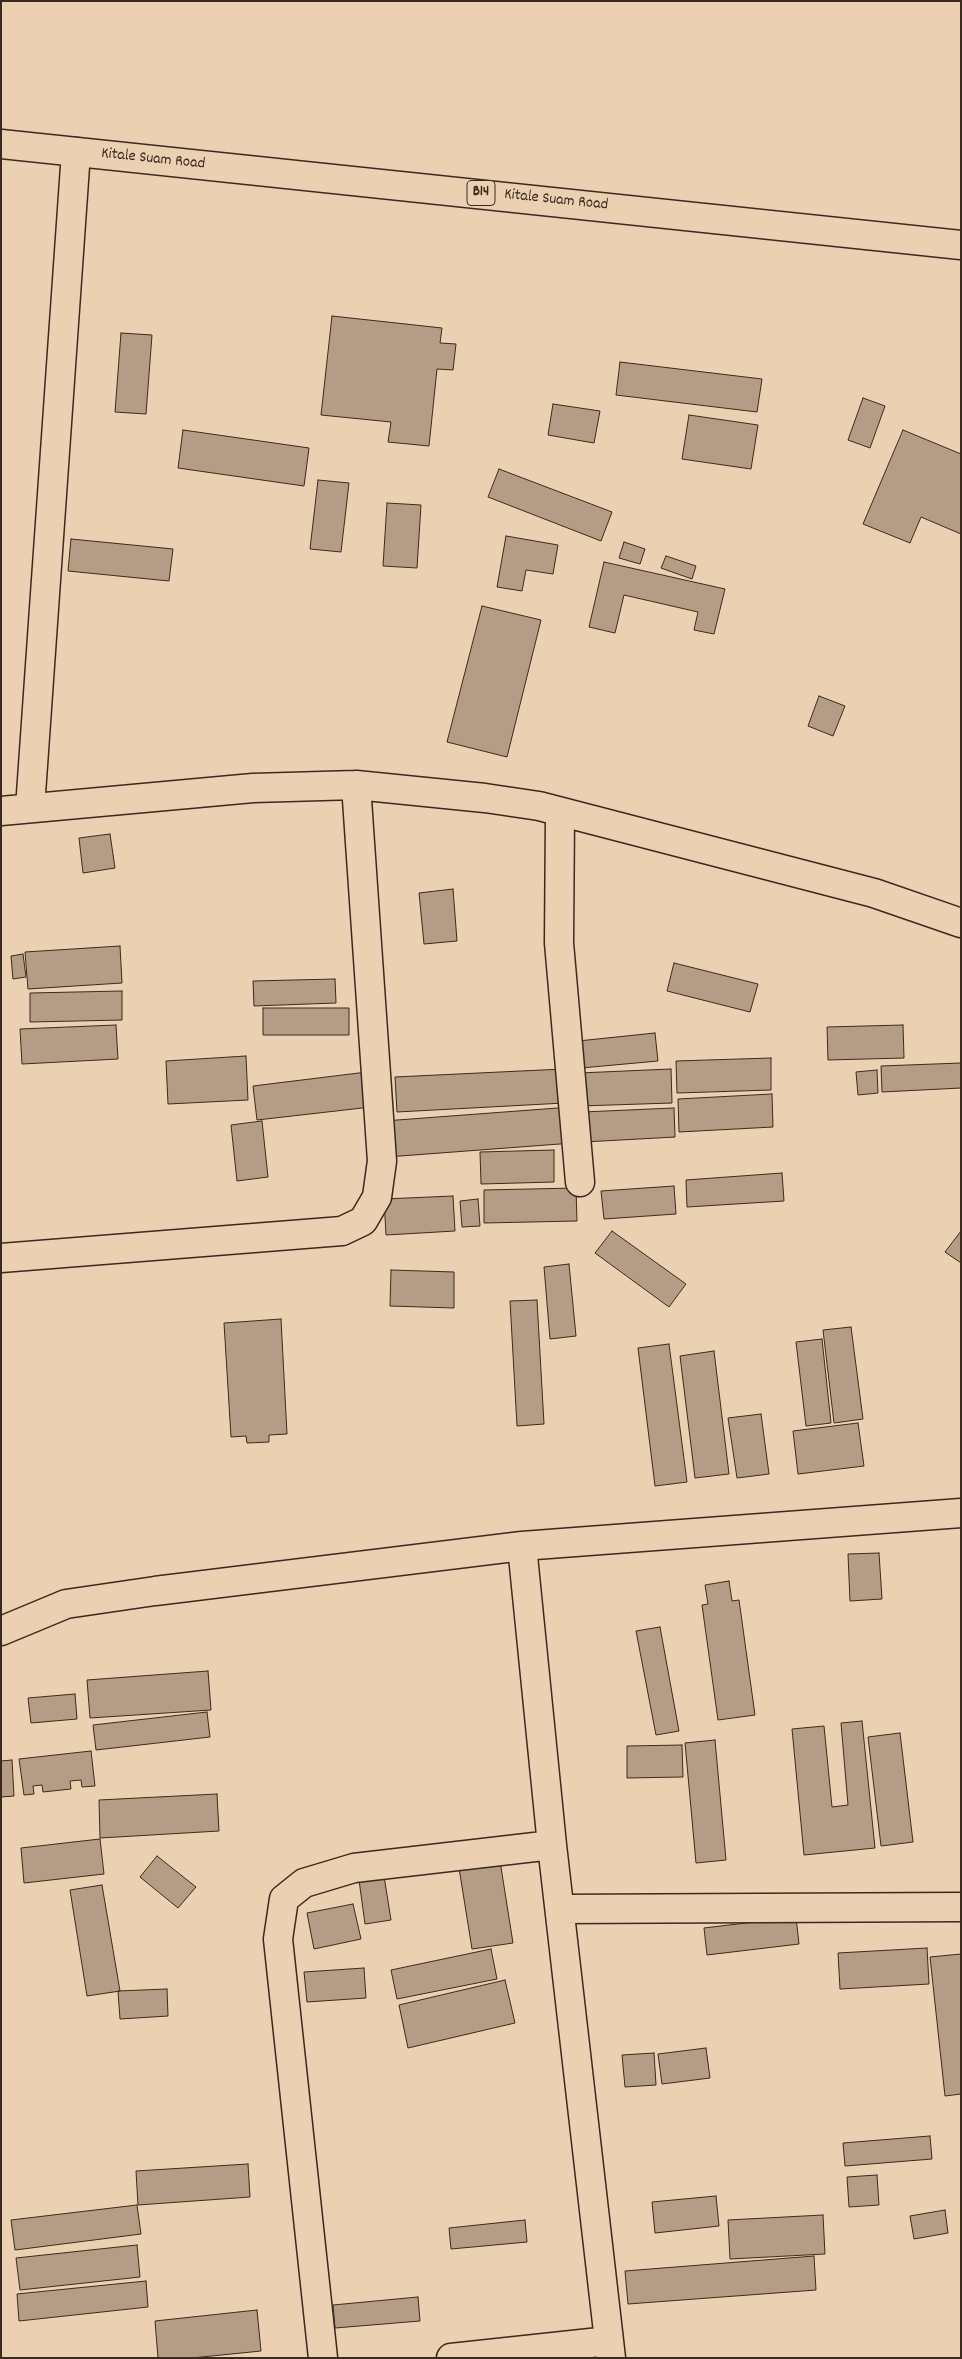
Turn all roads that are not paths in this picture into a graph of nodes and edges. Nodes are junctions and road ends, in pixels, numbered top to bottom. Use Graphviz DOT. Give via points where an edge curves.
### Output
graph roads {
  1 [pos="1,144"];
  2 [pos="76,152"];
  3 [pos="961,245"];
  4 [pos="356,785"];
  5 [pos="30,808"];
  6 [pos="1,811"];
  7 [pos="560,813"];
  8 [pos="961,923"];
  9 [pos="580,1182"];
  10 [pos="1,1258"];
  11 [pos="961,1513"];
  12 [pos="522,1546"];
  13 [pos="1,1631"];
  14 [pos="552,1845"];
  15 [pos="961,1907"];
  16 [pos="560,1910"];
  17 [pos="610,2349"];
  18 [pos="323,2358"];
  19 [pos="451,2358"];
  1 -- 2 [label="main road, Kitale Suam Road / B14"];
  2 -- 3 [label="main road, Kitale Suam Road / B14"];
  2 -- 5 [label="main road"];
  4 -- 5 [label="main road" via="253,788"];
  4 -- 7 [label="main road" via="485,798 539,806"];
  4 -- 10 [label="main road" via="382,1161 377,1197 363,1221 342,1231"];
  5 -- 6 [label="main road"];
  7 -- 8 [label="main road" via="874,893"];
  7 -- 9 [label="main road" via="559,943"];
  11 -- 12 [label="main road"];
  12 -- 13 [label="main road" via="66,1604"];
  12 -- 14 [label="main road"];
  14 -- 16 [label="main road"];
  14 -- 18 [label="main road" via="354,1868 304,1883 284,1899 278,1939"];
  15 -- 16 [label="main road"];
  16 -- 17 [label="main road"];
  17 -- 19 [label="main road"];
}
